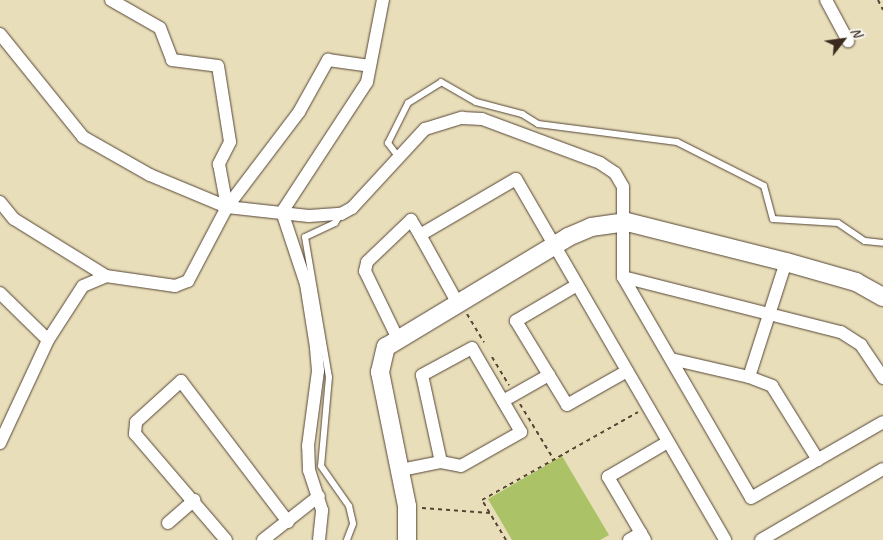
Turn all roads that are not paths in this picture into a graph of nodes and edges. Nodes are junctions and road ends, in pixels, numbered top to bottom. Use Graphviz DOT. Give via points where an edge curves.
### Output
graph roads {
  1 [pos="111,0"];
  2 [pos="383,0"];
  3 [pos="826,0"];
  4 [pos="0,34"];
  5 [pos="848,42"];
  6 [pos="370,66"];
  7 [pos="397,155"];
  8 [pos="0,202"];
  9 [pos="227,207"];
  10 [pos="282,212"];
  11 [pos="341,214"];
  12 [pos="626,222"];
  13 [pos="420,235"];
  14 [pos="883,243"];
  15 [pos="554,246"];
  16 [pos="786,262"];
  17 [pos="106,276"];
  18 [pos="623,277"];
  19 [pos="577,285"];
  20 [pos="0,293"];
  21 [pos="883,297"];
  22 [pos="457,302"];
  23 [pos="771,311"];
  24 [pos="397,337"];
  25 [pos="48,340"];
  26 [pos="671,359"];
  27 [pos="627,371"];
  28 [pos="549,375"];
  29 [pos="748,378"];
  30 [pos="883,378"];
  31 [pos="503,402"];
  32 [pos="883,422"];
  33 [pos="668,442"];
  34 [pos="0,443"];
  35 [pos="818,460"];
  36 [pos="442,462"];
  37 [pos="883,468"];
  38 [pos="401,470"];
  39 [pos="319,496"];
  40 [pos="194,500"];
  41 [pos="288,522"];
  42 [pos="168,523"];
  43 [pos="643,536"];
  44 [pos="226,540"];
  45 [pos="263,540"];
  46 [pos="320,540"];
  47 [pos="347,540"];
  48 [pos="407,540"];
  49 [pos="629,540"];
  50 [pos="725,540"];
  51 [pos="761,540"];
  1 -- 9 [label="street" via="160,28 172,60 218,66 230,142 219,164"];
  2 -- 6 [label="street"];
  3 -- 5 [label="street"];
  4 -- 9 [label="street" via="83,137 150,175"];
  6 -- 9 [label="street" via="328,60 299,112"];
  6 -- 10 [label="street" via="356,104 298,181"];
  7 -- 11 [label="street" via="352,208"];
  7 -- 12 [label="street" via="425,129 462,118 482,119 600,163 615,174 623,187"];
  7 -- 14 [label="lane" via="388,143 408,103 441,82 476,102 522,114 538,124 678,142 764,186 773,219 838,223 865,240"];
  8 -- 17 [label="street" via="14,219"];
  9 -- 10 [label="street"];
  9 -- 17 [label="street" via="188,281 175,286"];
  10 -- 11 [label="street"];
  10 -- 39 [label="street" via="306,284 316,347 318,371 308,446 309,470"];
  11 -- 47 [label="lane" via="335,223 305,238 329,377 321,466 349,506 353,524"];
  12 -- 15 [label="street" via="591,227"];
  12 -- 16 [label="street"];
  12 -- 18 [label="street"];
  13 -- 15 [label="street" via="516,179"];
  13 -- 22 [label="street"];
  13 -- 24 [label="street" via="411,220 367,262 365,271"];
  15 -- 19 [label="street"];
  15 -- 22 [label="street"];
  16 -- 21 [label="street" via="856,282"];
  16 -- 23 [label="street"];
  17 -- 25 [label="street" via="84,286"];
  18 -- 23 [label="street"];
  18 -- 26 [label="street"];
  19 -- 27 [label="street"];
  19 -- 28 [label="street" via="516,320"];
  20 -- 25 [label="street"];
  22 -- 24 [label="street"];
  23 -- 29 [label="street"];
  23 -- 30 [label="street" via="849,336 861,345"];
  24 -- 38 [label="street" via="384,353 380,372"];
  25 -- 34 [label="street"];
  26 -- 29 [label="street"];
  26 -- 35 [label="street" via="751,498"];
  27 -- 28 [label="street" via="567,405"];
  27 -- 33 [label="street"];
  28 -- 31 [label="street"];
  29 -- 35 [label="street" via="772,386"];
  31 -- 36 [label="street" via="521,432 461,466"];
  31 -- 36 [label="street" via="472,348 422,375"];
  32 -- 35 [label="street"];
  33 -- 43 [label="street" via="608,477"];
  33 -- 50 [label="street"];
  36 -- 38 [label="street"];
  37 -- 51 [label="street"];
  38 -- 48 [label="street"];
  39 -- 41 [label="street"];
  39 -- 46 [label="street"];
  40 -- 41 [label="street" via="135,434 136,422 181,381"];
  40 -- 42 [label="street"];
  40 -- 44 [label="street"];
  41 -- 45 [label="street"];
  43 -- 49 [label="street"];
}
